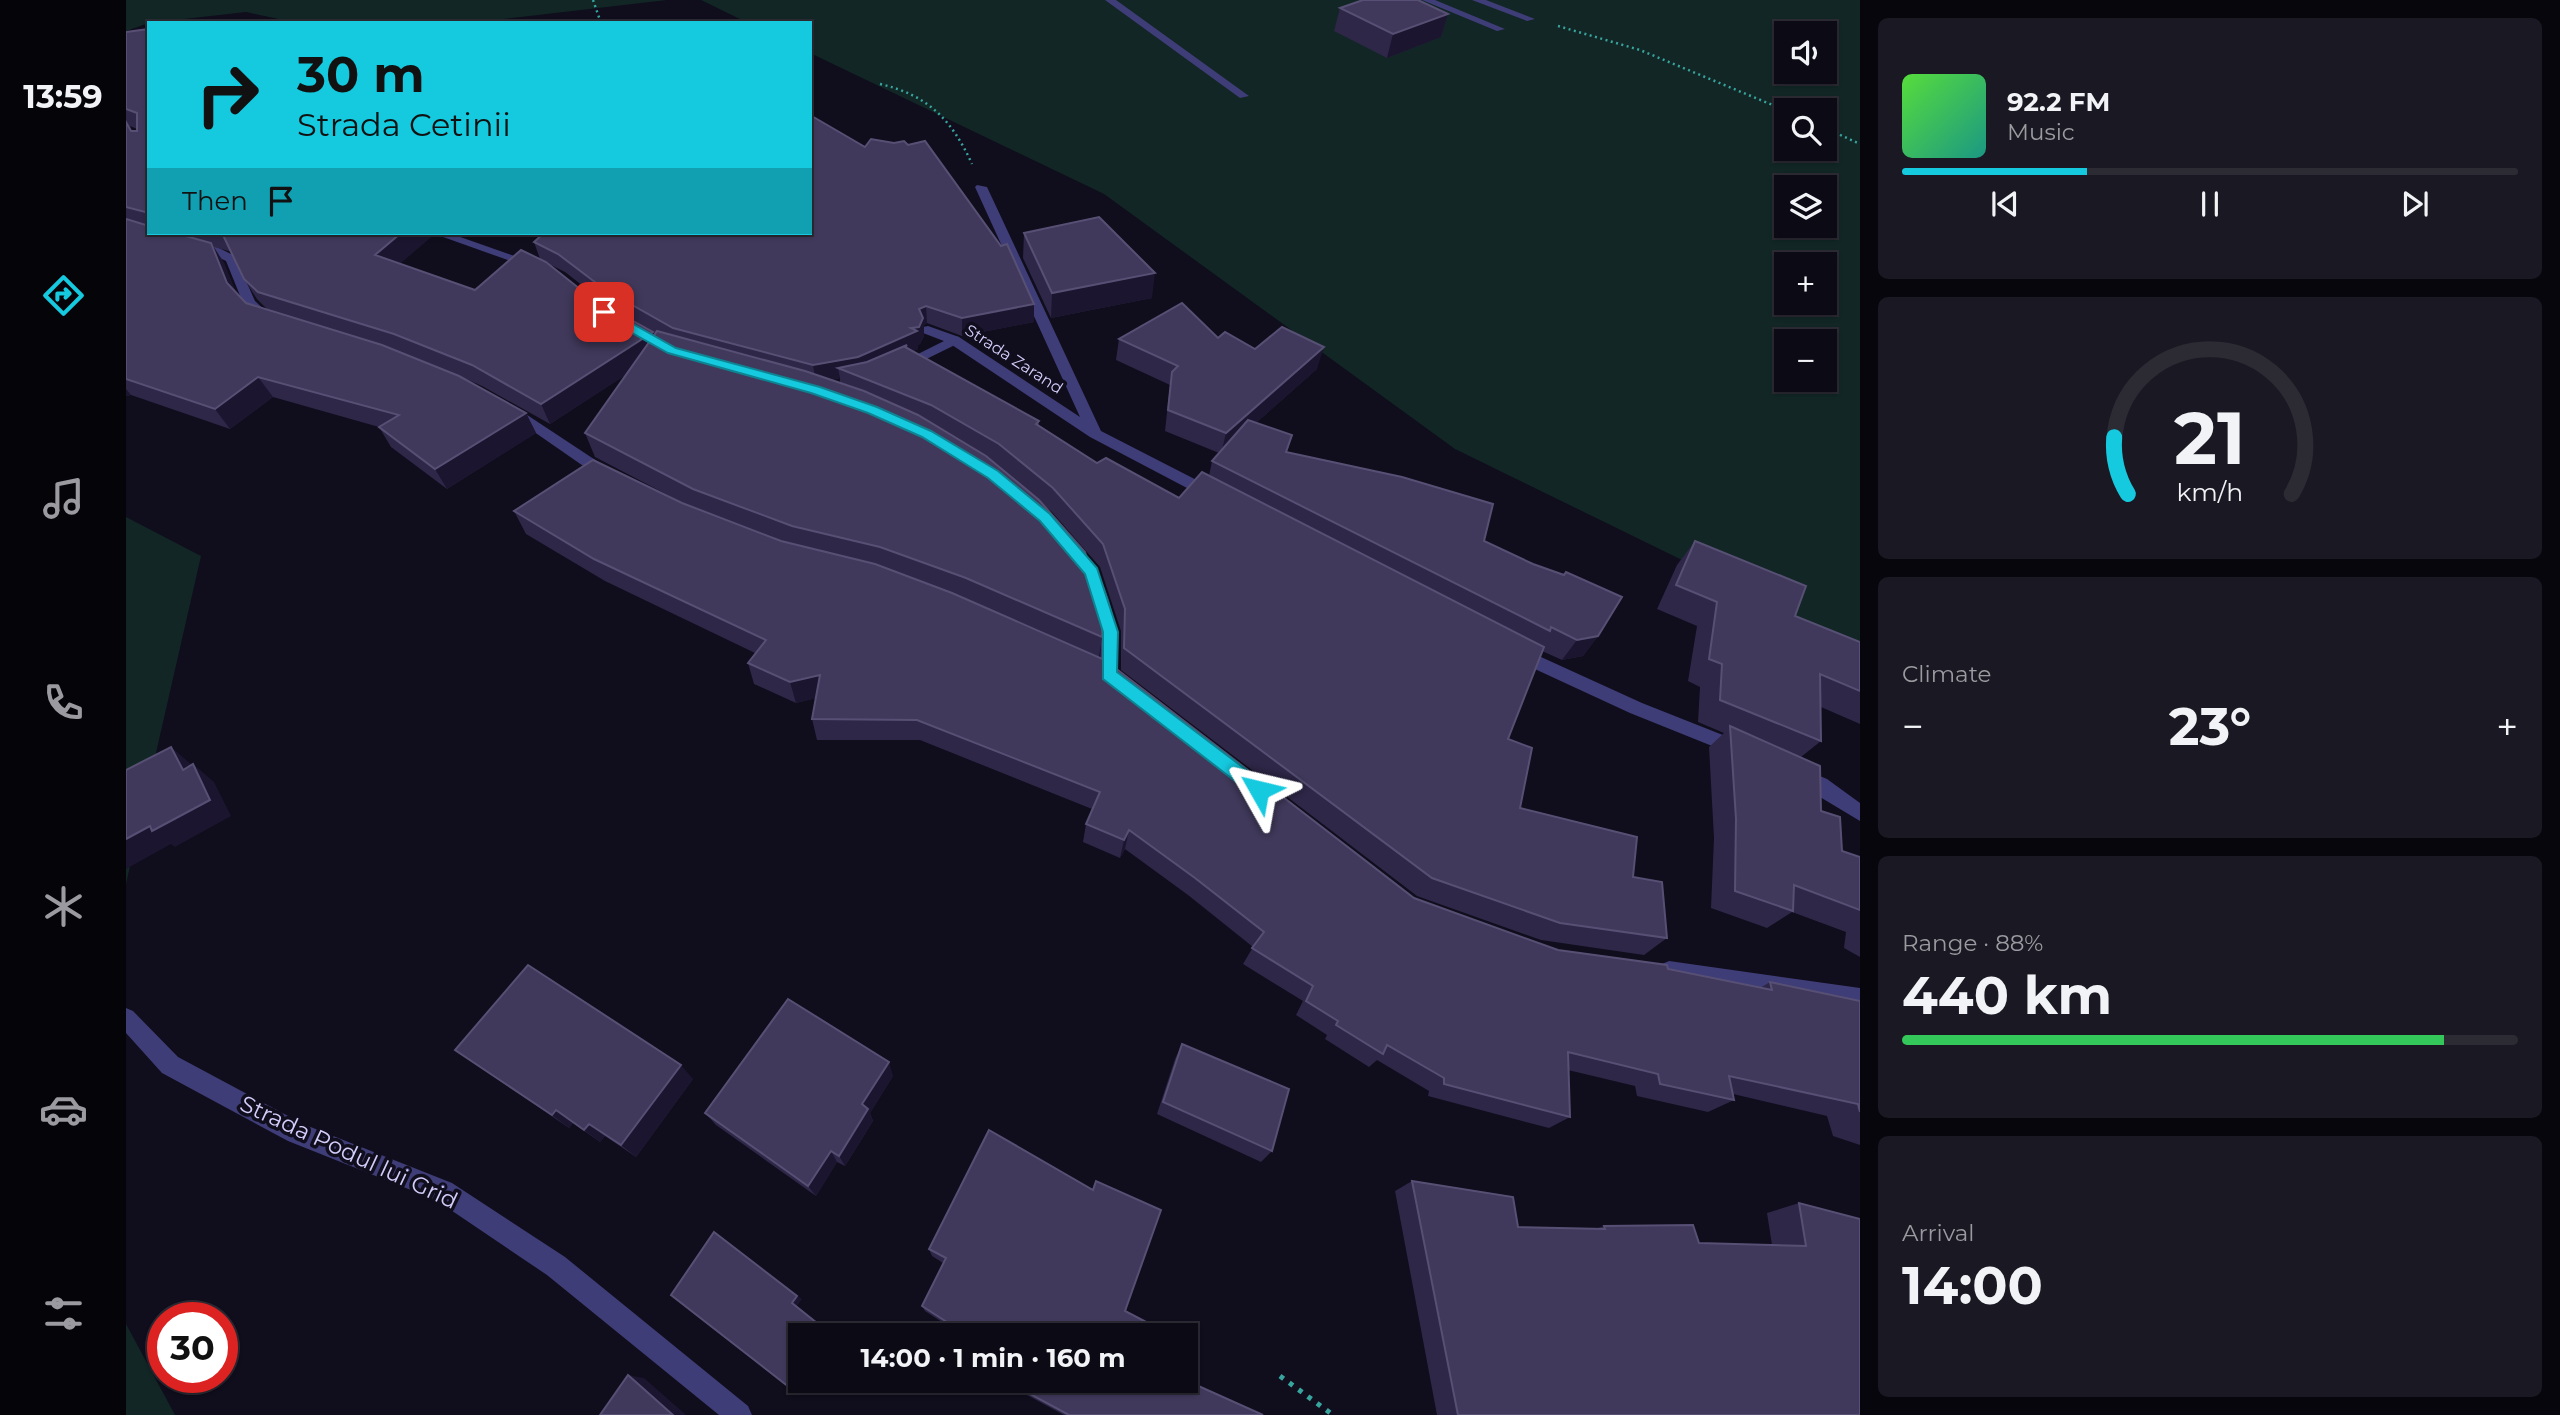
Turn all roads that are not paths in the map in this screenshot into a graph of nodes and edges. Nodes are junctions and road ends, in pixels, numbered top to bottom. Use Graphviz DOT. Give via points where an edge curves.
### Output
graph roads {
  1 [pos="1110,0"];
  2 [pos="1427,0"];
  3 [pos="1477,0"];
  4 [pos="1530,19"];
  5 [pos="1500,29"];
  6 [pos="1244,96"];
  7 [pos="981,187"];
  8 [pos="444,235"];
  9 [pos="176,243"];
  10 [pos="548,272"];
  11 [pos="283,325"];
  12 [pos="928,330"];
  13 [pos="954,340"];
  14 [pos="883,375"];
  15 [pos="498,402"];
  16 [pos="1095,434"];
  17 [pos="625,485"];
  18 [pos="1229,504"];
  19 [pos="1069,545"];
  20 [pos="1511,650"];
  21 [pos="1108,675"];
  22 [pos="1759,756"];
  23 [pos="1783,768"];
  24 [pos="1860,813"];
  25 [pos="1647,968"];
  26 [pos="1860,998"];
  27 [pos="126,1018"];
  28 [pos="739,1415"];
  1 -- 6 [label="street"];
  2 -- 5 [label="street"];
  3 -- 4 [label="street"];
  7 -- 16 [label="street"];
  8 -- 10 [label="street"];
  9 -- 11 [label="street" via="211,249 231,259 250,303 265,318"];
  12 -- 13 [label="street, Strada Zarand"];
  13 -- 14 [label="street"];
  13 -- 16 [label="street, Strada Zarand"];
  15 -- 17 [label="street"];
  16 -- 18 [label="street, Strada Zarand"];
  19 -- 21 [label="street" via="1092,572 1111,632"];
  20 -- 22 [label="street" via="1636,708"];
  23 -- 24 [label="street" via="1820,785"];
  25 -- 26 [label="street"];
  27 -- 28 [label="street, Strada Podul lui Grid" via="170,1065 296,1133 444,1191 556,1266"];
}
